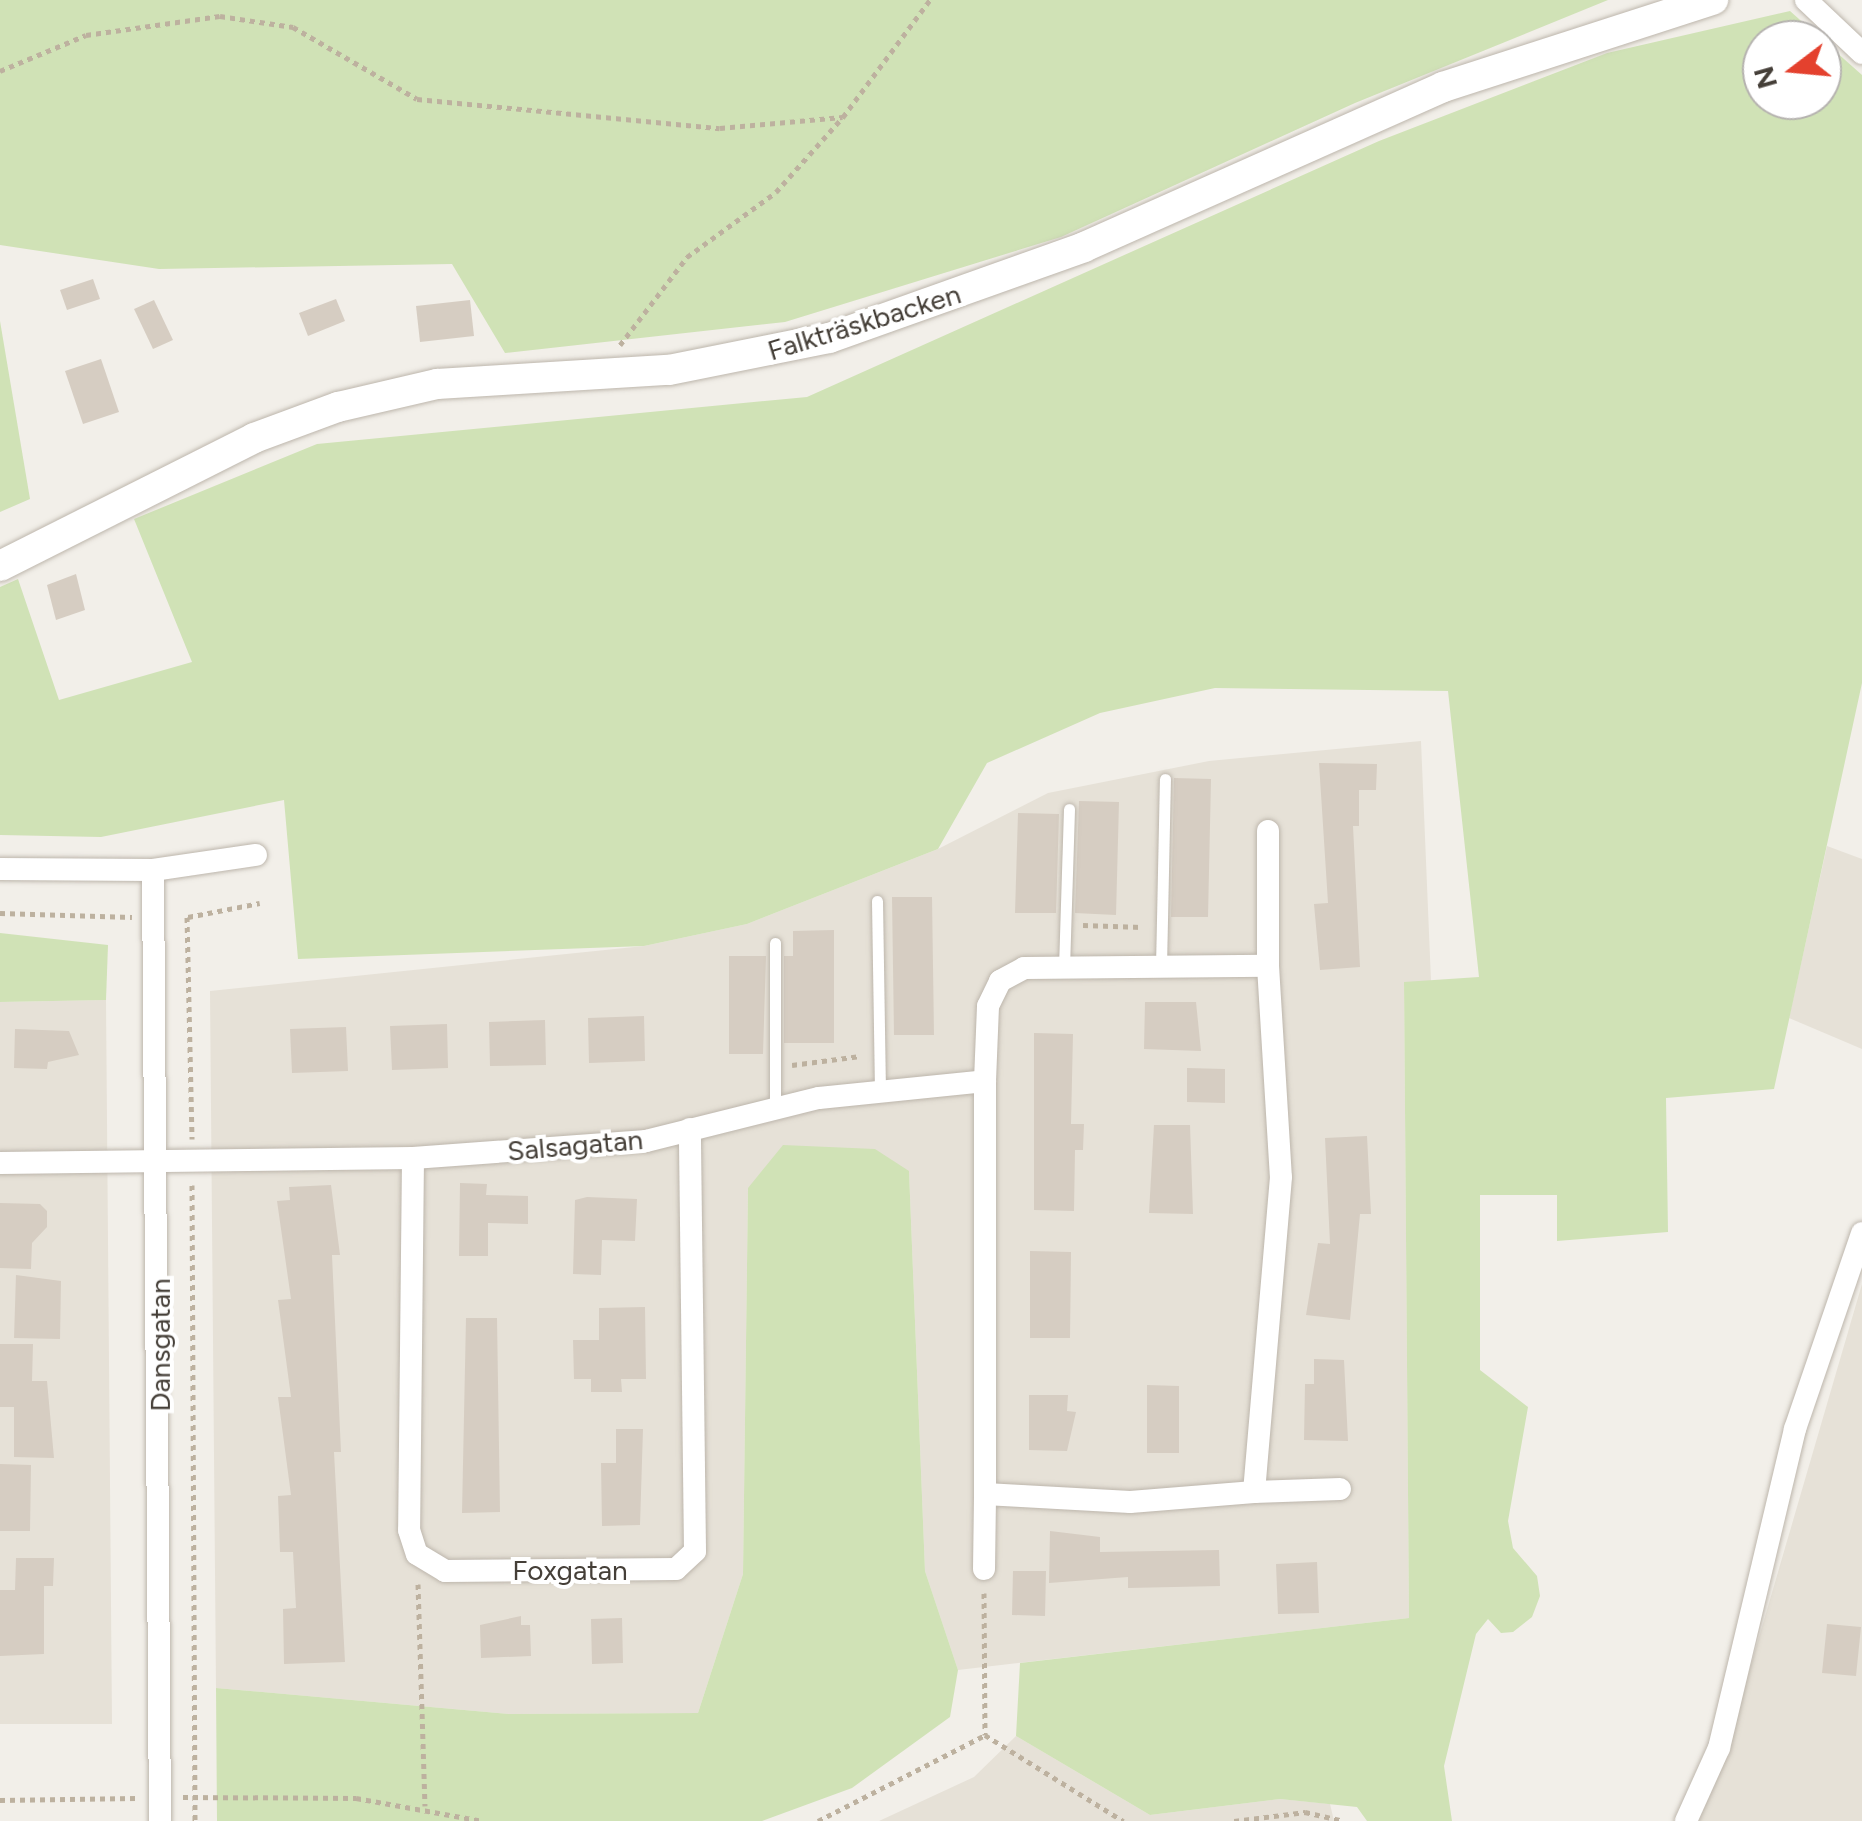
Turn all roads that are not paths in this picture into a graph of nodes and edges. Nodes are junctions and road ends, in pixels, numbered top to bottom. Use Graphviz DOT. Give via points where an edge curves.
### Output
graph roads {
  1 [pos="1713,0"];
  2 [pos="1806,0"];
  3 [pos="1862,53"];
  4 [pos="0,566"];
  5 [pos="1164,780"];
  6 [pos="1069,810"];
  7 [pos="1268,830"];
  8 [pos="256,856"];
  9 [pos="0,869"];
  10 [pos="153,870"];
  11 [pos="877,901"];
  12 [pos="775,943"];
  13 [pos="1268,966"];
  14 [pos="1161,967"];
  15 [pos="1064,968"];
  16 [pos="985,1082"];
  17 [pos="880,1093"];
  18 [pos="774,1109"];
  19 [pos="690,1129"];
  20 [pos="160,1156"];
  21 [pos="414,1158"];
  22 [pos="0,1163"];
  23 [pos="1862,1233"];
  24 [pos="1340,1489"];
  25 [pos="1254,1492"];
  26 [pos="985,1494"];
  27 [pos="984,1568"];
  28 [pos="160,1809"];
  29 [pos="1686,1821"];
  1 -- 4 [label="street, Falkträskbacken" via="1443,87 1084,248 906,313 750,356 602,376 436,384 338,407 254,438"];
  2 -- 3 [label="street"];
  5 -- 14 [label="lane"];
  6 -- 15 [label="lane"];
  7 -- 13 [label="street"];
  8 -- 10 [label="street"];
  9 -- 10 [label="street"];
  10 -- 20 [label="street, Dansgatan"];
  11 -- 17 [label="lane"];
  12 -- 18 [label="lane"];
  13 -- 14 [label="street"];
  13 -- 25 [label="street" via="1281,1177"];
  14 -- 15 [label="street"];
  15 -- 16 [label="street" via="1024,968 1000,982 988,1006"];
  16 -- 17 [label="street, Salsagatan"];
  16 -- 26 [label="street"];
  17 -- 18 [label="street, Salsagatan"];
  18 -- 19 [label="street, Salsagatan"];
  19 -- 21 [label="street, Salsagatan" via="646,1141"];
  19 -- 21 [label="street, Foxgatan" via="695,1551 676,1570 445,1571 416,1554 409,1530"];
  20 -- 21 [label="street, Salsagatan"];
  20 -- 22 [label="street, Salsagatan"];
  20 -- 28 [label="street, Dansgatan"];
  23 -- 29 [label="street" via="1795,1429 1718,1748"];
  24 -- 25 [label="street"];
  25 -- 26 [label="street" via="1130,1502"];
  26 -- 27 [label="street"];
}
